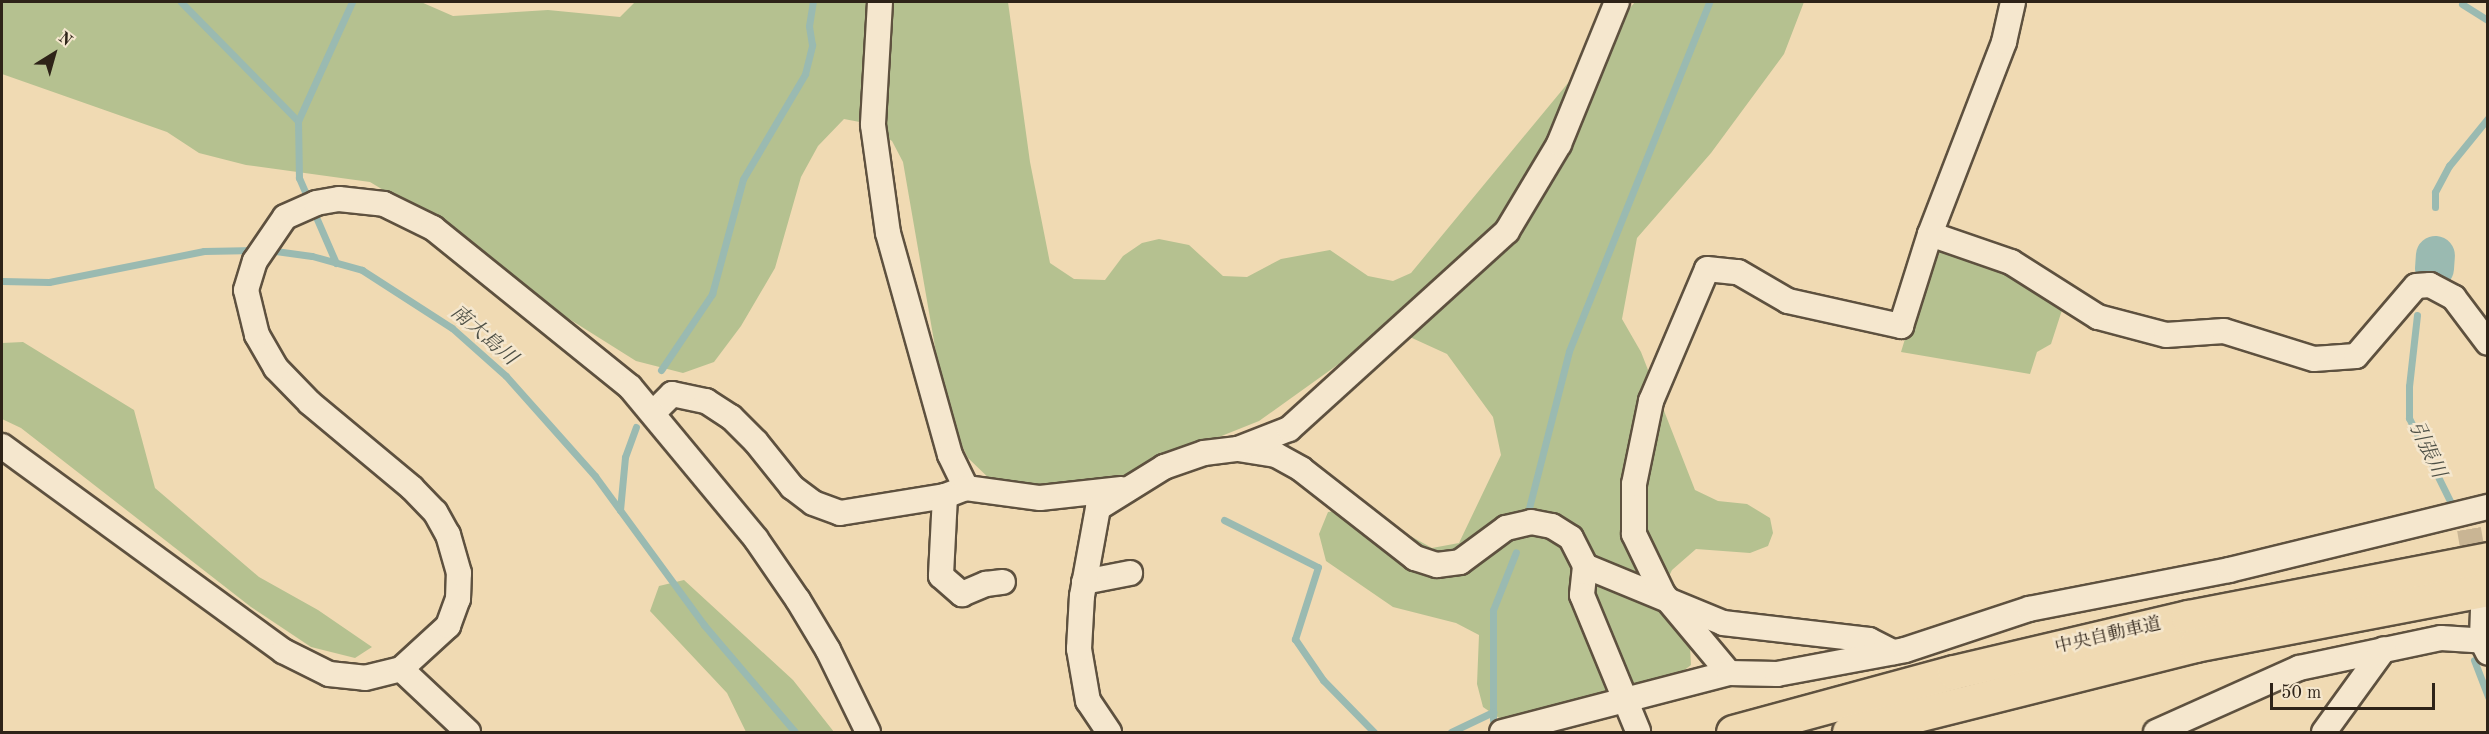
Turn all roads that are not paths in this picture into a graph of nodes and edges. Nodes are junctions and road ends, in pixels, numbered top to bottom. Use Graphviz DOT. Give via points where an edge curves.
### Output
graph roads {
  1 [pos="880,2"];
  2 [pos="1617,2"];
  3 [pos="2013,2"];
  4 [pos="1930,234"];
  5 [pos="2487,343"];
  6 [pos="653,413"];
  7 [pos="2,446"];
  8 [pos="1238,449"];
  9 [pos="1127,488"];
  10 [pos="955,492"];
  11 [pos="2486,506"];
  12 [pos="2469,529"];
  13 [pos="2487,559"];
  14 [pos="1585,566"];
  15 [pos="1130,573"];
  16 [pos="1003,582"];
  17 [pos="1077,590"];
  18 [pos="1667,598"];
  19 [pos="2485,599"];
  20 [pos="2486,645"];
  21 [pos="2384,650"];
  22 [pos="1893,652"];
  23 [pos="401,669"];
  24 [pos="1729,673"];
  25 [pos="1623,702"];
  26 [pos="1638,731"];
  27 [pos="468,732"];
  28 [pos="868,732"];
  29 [pos="1110,732"];
  30 [pos="1502,732"];
  31 [pos="1733,732"];
  32 [pos="1849,732"];
  33 [pos="2156,732"];
  34 [pos="2324,732"];
  1 -- 10 [label="street" via="873,125 888,233 950,455"];
  2 -- 8 [label="street" via="1559,144 1507,231 1289,429"];
  3 -- 4 [label="street" via="2004,42"];
  4 -- 5 [label="street" via="2011,262 2098,317 2166,335 2224,332 2314,359 2356,356 2416,286 2430,285 2454,298"];
  4 -- 18 [label="street" via="1901,326 1788,301 1738,272 1707,268 1651,400 1634,484 1634,534"];
  6 -- 10 [label="street" via="672,393 706,401 756,442 792,487 813,503 840,513"];
  6 -- 23 [label="street" via="604,362 433,228 384,204 339,199 307,206 273,230 255,261 246,290 250,316 276,368 310,403 435,512 448,536 459,573 458,598 448,626"];
  6 -- 28 [label="street" via="756,539 798,600"];
  7 -- 23 [label="street" via="283,651 329,674 365,678"];
  8 -- 9 [label="street" via="1203,453 1164,466"];
  8 -- 14 [label="street" via="1276,455 1301,469 1415,558 1437,566 1460,562 1506,528 1531,522 1552,526 1571,538"];
  9 -- 10 [label="street" via="1040,498"];
  9 -- 17 [label="street" via="1098,508"];
  10 -- 16 [label="street" via="941,576 962,594"];
  11 -- 12 [label="street"];
  11 -- 22 [label="street" via="2229,570 2029,609"];
  13 -- 31 [label="highway, 中央自動車道" via="2177,620 1954,672"];
  14 -- 18 [label="street"];
  14 -- 25 [label="street" via="1582,595"];
  15 -- 17 [label="street"];
  17 -- 29 [label="street" via="1079,648 1088,701"];
  18 -- 22 [label="street" via="1723,623 1869,640"];
  18 -- 24 [label="street"];
  19 -- 20 [label="street"];
  19 -- 32 [label="highway, 中央自動車道" via="2195,645"];
  20 -- 21 [label="street" via="2441,638"];
  21 -- 33 [label="street" via="2299,668"];
  21 -- 34 [label="street"];
  22 -- 24 [label="street" via="1777,674"];
  23 -- 27 [label="street"];
  24 -- 25 [label="street"];
  25 -- 26 [label="street"];
  25 -- 30 [label="street"];
}
